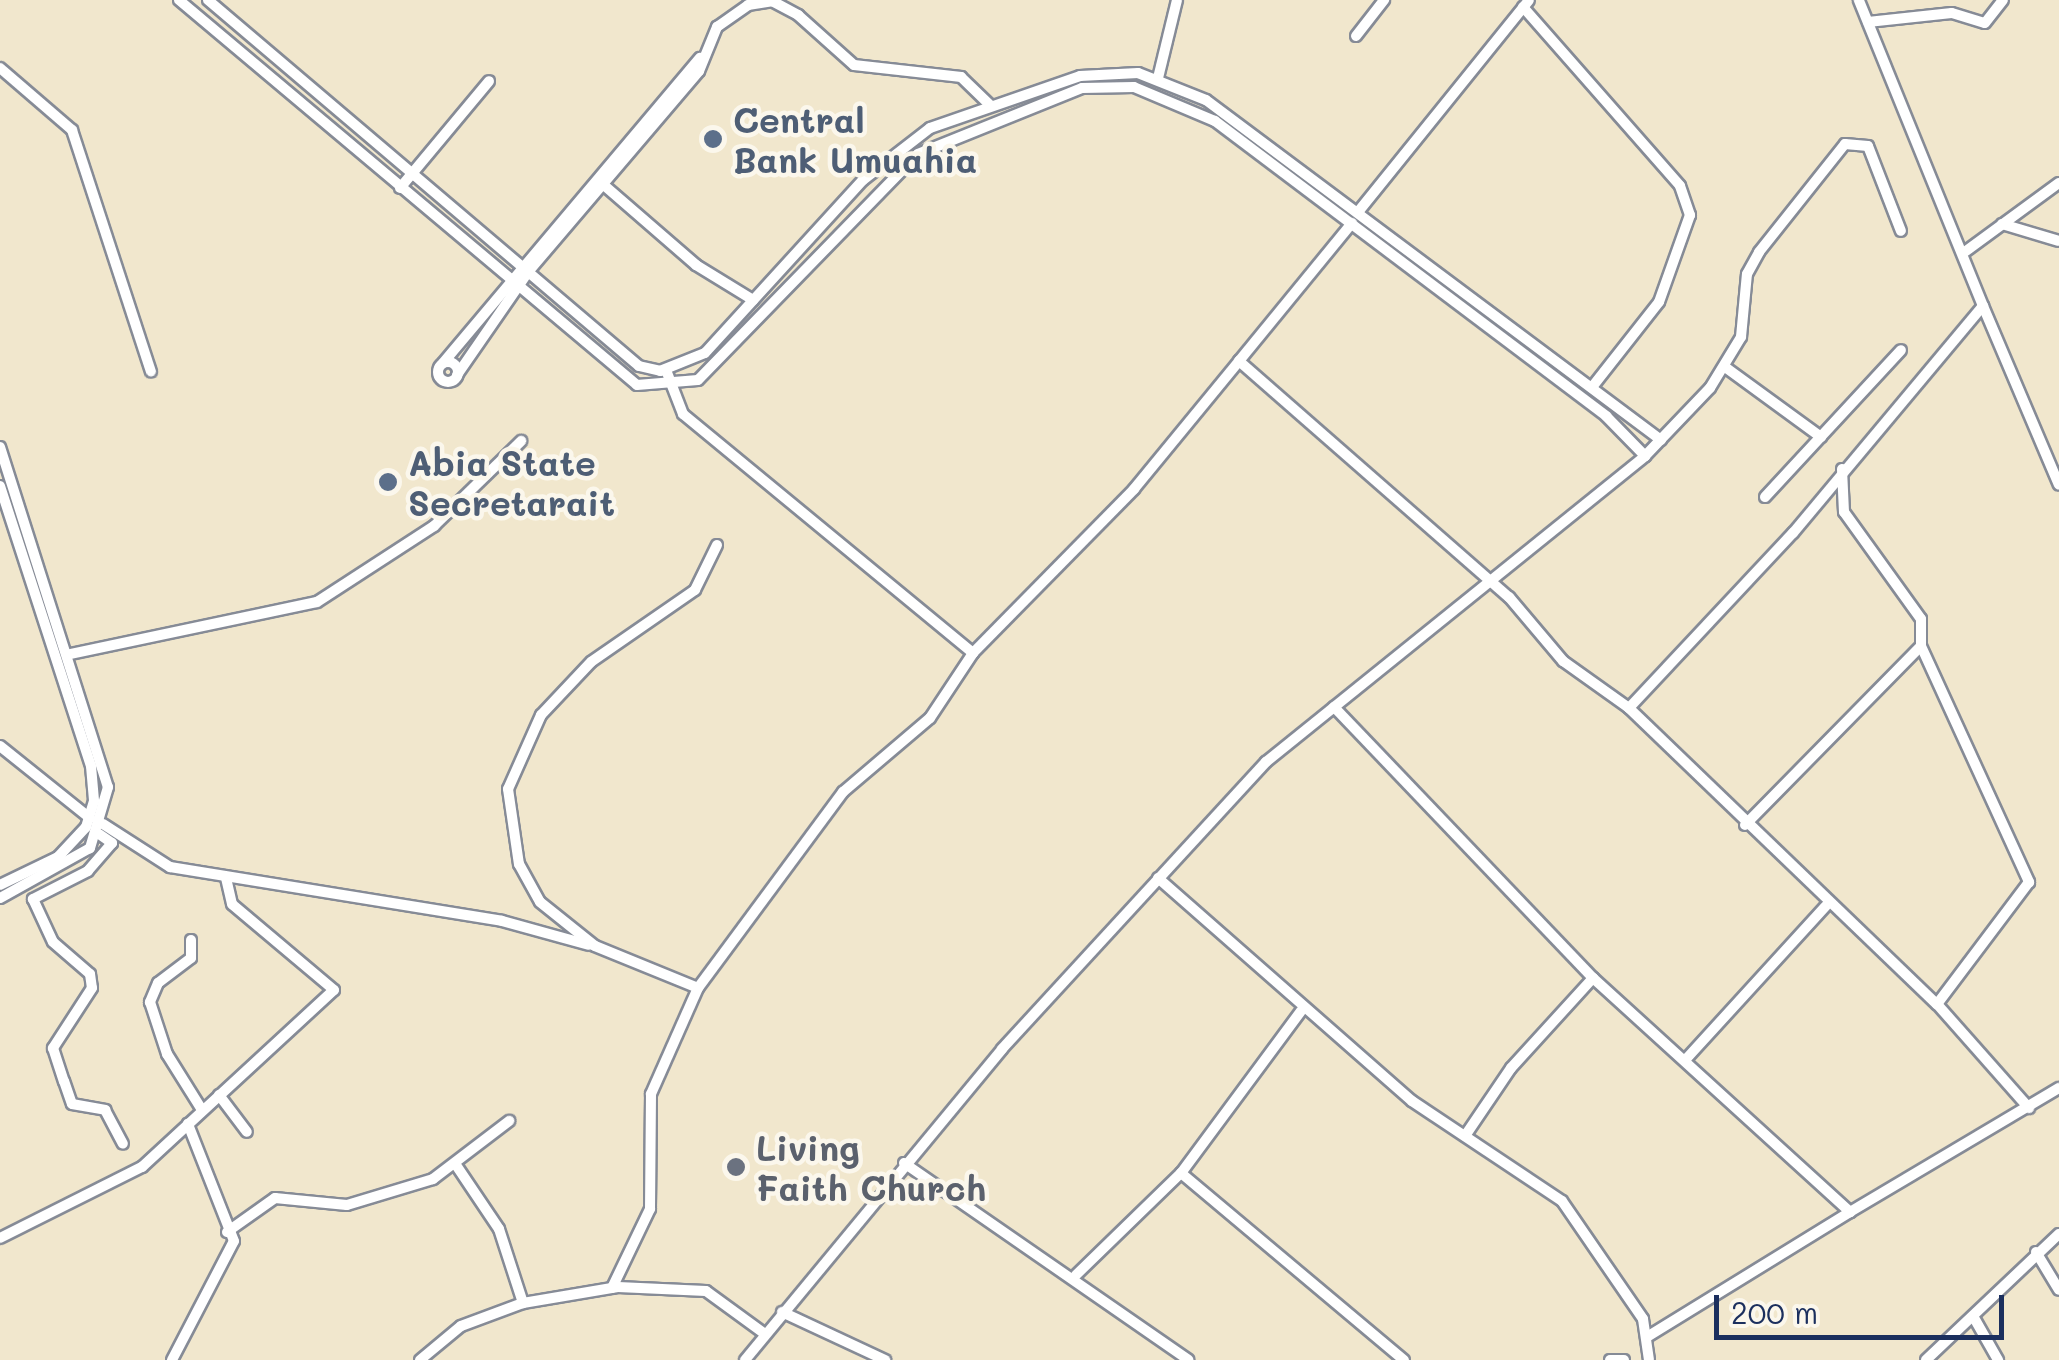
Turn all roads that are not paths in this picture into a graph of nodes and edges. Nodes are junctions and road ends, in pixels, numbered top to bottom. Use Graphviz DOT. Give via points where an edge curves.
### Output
graph roads {
  1 [pos="179,0"];
  2 [pos="208,0"];
  3 [pos="1177,0"];
  4 [pos="1384,0"];
  5 [pos="1859,0"];
  6 [pos="2003,0"];
  7 [pos="771,1"];
  8 [pos="1526,4"];
  9 [pos="1868,22"];
  10 [pos="1356,36"];
  11 [pos="0,68"];
  12 [pos="1158,78"];
  13 [pos="489,81"];
  14 [pos="989,104"];
  15 [pos="1273,148"];
  16 [pos="1265,158"];
  17 [pos="412,174"];
  18 [pos="598,180"];
  19 [pos="2059,183"];
  20 [pos="400,188"];
  21 [pos="1358,212"];
  22 [pos="1352,224"];
  23 [pos="2002,224"];
  24 [pos="1901,231"];
  25 [pos="2059,241"];
  26 [pos="1966,251"];
  27 [pos="523,268"];
  28 [pos="516,288"];
  29 [pos="753,300"];
  30 [pos="1984,306"];
  31 [pos="1508,325"];
  32 [pos="1500,336"];
  33 [pos="1901,350"];
  34 [pos="1239,362"];
  35 [pos="1725,367"];
  36 [pos="666,370"];
  37 [pos="151,371"];
  38 [pos="668,388"];
  39 [pos="1592,388"];
  40 [pos="1822,437"];
  41 [pos="1662,440"];
  42 [pos="521,442"];
  43 [pos="0,447"];
  44 [pos="1645,456"];
  45 [pos="1842,468"];
  46 [pos="2059,485"];
  47 [pos="0,486"];
  48 [pos="1765,497"];
  49 [pos="717,545"];
  50 [pos="1488,579"];
  51 [pos="1922,646"];
  52 [pos="973,653"];
  53 [pos="70,654"];
  54 [pos="1334,708"];
  55 [pos="1629,708"];
  56 [pos="0,746"];
  57 [pos="90,818"];
  58 [pos="1745,825"];
  59 [pos="101,829"];
  60 [pos="226,877"];
  61 [pos="1158,878"];
  62 [pos="0,884"];
  63 [pos="0,898"];
  64 [pos="1826,906"];
  65 [pos="191,940"];
  66 [pos="595,946"];
  67 [pos="1594,978"];
  68 [pos="698,988"];
  69 [pos="1936,1004"];
  70 [pos="1301,1011"];
  71 [pos="1687,1058"];
  72 [pos="2059,1088"];
  73 [pos="219,1095"];
  74 [pos="2029,1108"];
  75 [pos="202,1110"];
  76 [pos="509,1121"];
  77 [pos="188,1124"];
  78 [pos="247,1132"];
  79 [pos="1465,1136"];
  80 [pos="123,1144"];
  81 [pos="904,1163"];
  82 [pos="456,1164"];
  83 [pos="1181,1173"];
  84 [pos="1850,1212"];
  85 [pos="227,1232"];
  86 [pos="2059,1234"];
  87 [pos="0,1238"];
  88 [pos="2036,1252"];
  89 [pos="1076,1275"];
  90 [pos="612,1288"];
  91 [pos="2059,1290"];
  92 [pos="523,1303"];
  93 [pos="782,1312"];
  94 [pos="1972,1316"];
  95 [pos="765,1334"];
  96 [pos="1647,1337"];
  97 [pos="1929,1359"];
  98 [pos="172,1360"];
  99 [pos="420,1360"];
  100 [pos="744,1360"];
  101 [pos="886,1360"];
  102 [pos="1189,1360"];
  103 [pos="1404,1360"];
  104 [pos="1610,1360"];
  105 [pos="1624,1360"];
  106 [pos="1649,1360"];
  107 [pos="1998,1360"];
  1 -- 20 [label="street"];
  2 -- 17 [label="street"];
  3 -- 12 [label="street"];
  4 -- 10 [label="street"];
  5 -- 9 [label="street"];
  6 -- 9 [label="street" via="1984,23 1958,13"];
  7 -- 14 [label="street" via="854,65 962,77"];
  7 -- 18 [label="street" via="717,27 700,58"];
  8 -- 21 [label="street"];
  8 -- 39 [label="street" via="1680,186 1690,214 1659,302"];
  9 -- 26 [label="street"];
  11 -- 37 [label="street" via="72,130"];
  12 -- 14 [label="street" via="1108,71"];
  12 -- 15 [label="street"];
  13 -- 17 [label="street"];
  14 -- 29 [label="street" via="900,147"];
  15 -- 16 [label="street"];
  15 -- 21 [label="street"];
  16 -- 22 [label="street"];
  16 -- 38 [label="street" via="1194,109 1134,87 1082,88 982,123 891,175 713,366"];
  17 -- 20 [label="street"];
  17 -- 27 [label="street"];
  18 -- 27 [label="street"];
  18 -- 29 [label="street" via="696,265"];
  19 -- 23 [label="street"];
  20 -- 28 [label="street"];
  21 -- 31 [label="street"];
  22 -- 32 [label="street"];
  22 -- 34 [label="street"];
  23 -- 25 [label="street"];
  23 -- 26 [label="street"];
  24 -- 35 [label="street" via="1868,146 1845,144 1758,252"];
  26 -- 30 [label="street"];
  27 -- 28 [label="street"];
  27 -- 36 [label="street" via="639,366"];
  28 -- 28 [label="street" via="457,375 441,379 444,363"];
  28 -- 38 [label="street" via="618,374"];
  29 -- 36 [label="street" via="705,353"];
  30 -- 45 [label="street"];
  30 -- 46 [label="street"];
  31 -- 32 [label="street"];
  31 -- 39 [label="street"];
  32 -- 44 [label="street"];
  33 -- 40 [label="street"];
  34 -- 50 [label="street"];
  34 -- 52 [label="street" via="1134,489"];
  35 -- 40 [label="street"];
  35 -- 41 [label="street"];
  36 -- 38 [label="street"];
  38 -- 52 [label="street" via="684,414"];
  39 -- 41 [label="street"];
  40 -- 48 [label="street"];
  41 -- 44 [label="street"];
  42 -- 53 [label="street" via="434,526 317,602"];
  43 -- 53 [label="street"];
  44 -- 50 [label="street"];
  45 -- 51 [label="street" via="1844,512 1921,619"];
  45 -- 55 [label="street"];
  47 -- 57 [label="street" via="90,766"];
  49 -- 66 [label="street" via="695,590 592,662 541,715 508,789 518,864 540,902"];
  50 -- 54 [label="street"];
  50 -- 55 [label="street" via="1563,661"];
  51 -- 58 [label="street"];
  51 -- 69 [label="street" via="2029,882"];
  52 -- 68 [label="street" via="930,718 843,792"];
  53 -- 59 [label="street" via="104,762"];
  54 -- 61 [label="street" via="1266,762"];
  54 -- 67 [label="street"];
  55 -- 58 [label="street"];
  56 -- 57 [label="street"];
  57 -- 62 [label="street" via="58,857"];
  58 -- 64 [label="street"];
  59 -- 60 [label="street" via="170,867"];
  59 -- 63 [label="street" via="67,868"];
  59 -- 80 [label="street" via="112,842 88,871 33,899 53,942 90,974 92,988 53,1048 72,1104 105,1110"];
  60 -- 66 [label="street" via="502,921"];
  60 -- 73 [label="street" via="232,904 334,990"];
  61 -- 70 [label="street"];
  61 -- 81 [label="street"];
  64 -- 69 [label="street"];
  64 -- 71 [label="street"];
  65 -- 75 [label="street" via="191,958 158,984 150,1002 166,1054"];
  66 -- 68 [label="street"];
  67 -- 71 [label="street"];
  67 -- 79 [label="street" via="1511,1068"];
  68 -- 90 [label="street" via="651,1094 650,1208"];
  69 -- 74 [label="street"];
  70 -- 79 [label="street"];
  70 -- 83 [label="street"];
  71 -- 84 [label="street"];
  72 -- 74 [label="street"];
  73 -- 75 [label="street"];
  73 -- 78 [label="street"];
  74 -- 84 [label="street"];
  75 -- 77 [label="street"];
  76 -- 82 [label="street"];
  77 -- 85 [label="street"];
  77 -- 87 [label="street" via="142,1167"];
  79 -- 96 [label="street" via="1562,1202"];
  81 -- 89 [label="street"];
  81 -- 93 [label="street"];
  82 -- 85 [label="street" via="347,1205 275,1198"];
  82 -- 92 [label="street" via="498,1229"];
  83 -- 89 [label="street"];
  83 -- 103 [label="street"];
  84 -- 96 [label="street"];
  85 -- 98 [label="street" via="233,1248"];
  86 -- 88 [label="street"];
  88 -- 91 [label="street"];
  88 -- 94 [label="street"];
  89 -- 102 [label="street"];
  90 -- 92 [label="street"];
  90 -- 95 [label="street" via="706,1290"];
  92 -- 99 [label="street" via="461,1326"];
  93 -- 95 [label="street"];
  93 -- 101 [label="street"];
  94 -- 97 [label="street"];
  94 -- 107 [label="street"];
  95 -- 100 [label="street"];
  96 -- 106 [label="street"];
  104 -- 105 [label="street"];
}
